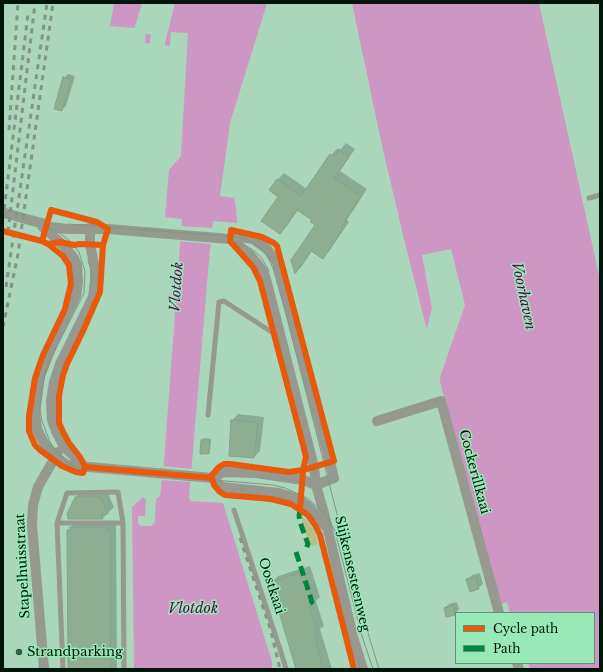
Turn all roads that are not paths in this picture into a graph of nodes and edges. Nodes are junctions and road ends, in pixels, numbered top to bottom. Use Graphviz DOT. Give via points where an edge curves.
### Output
graph roads {
  1 [pos="600,196"];
  2 [pos="589,198"];
  3 [pos="3,210"];
  4 [pos="3,215"];
  5 [pos="42,224"];
  6 [pos="90,228"];
  7 [pos="229,239"];
  8 [pos="279,332"];
  9 [pos="208,415"];
  10 [pos="378,421"];
  11 [pos="64,447"];
  12 [pos="55,456"];
  13 [pos="85,467"];
  14 [pos="212,478"];
  15 [pos="316,486"];
  16 [pos="234,510"];
  17 [pos="57,523"];
  18 [pos="123,523"];
  19 [pos="328,530"];
  20 [pos="500,612"];
  21 [pos="44,669"];
  22 [pos="63,669"];
  23 [pos="124,669"];
  24 [pos="286,669"];
  25 [pos="363,669"];
  1 -- 2 [label="lane"];
  3 -- 5 [label="lane"];
  4 -- 5 [label="lane"];
  5 -- 6 [label="street"];
  5 -- 12 [label="street" via="70,251 77,265 78,282 76,296 40,376 35,412 37,429"];
  6 -- 7 [label="street"];
  6 -- 11 [label="street" via="90,245 95,268 93,297 60,364 51,401 52,420"];
  7 -- 8 [label="street, Slijkensesteenweg" via="250,255 264,273"];
  7 -- 15 [label="street" via="253,239 267,248 277,262 334,478"];
  8 -- 9 [label="lane" via="270,331 224,301 218,302"];
  8 -- 15 [label="street, Slijkensesteenweg" via="314,467"];
  10 -- 20 [label="street, Cockerillkaai" via="441,401"];
  11 -- 12 [label="street, Stapelhuisstraat"];
  11 -- 13 [label="street"];
  12 -- 13 [label="street" via="67,465"];
  12 -- 21 [label="street, Stapelhuisstraat" via="38,487 32,505"];
  13 -- 14 [label="street"];
  14 -- 15 [label="street" via="223,472 256,473 303,480"];
  14 -- 19 [label="street" via="222,487 279,493 298,499 318,516"];
  15 -- 19 [label="street, Slijkensesteenweg"];
  16 -- 24 [label="lane, Oostkaai"];
  17 -- 18 [label="lane"];
  17 -- 18 [label="lane" via="67,493 118,492"];
  17 -- 22 [label="lane"];
  18 -- 23 [label="lane"];
  19 -- 25 [label="street, Slijkensesteenweg"];
}
